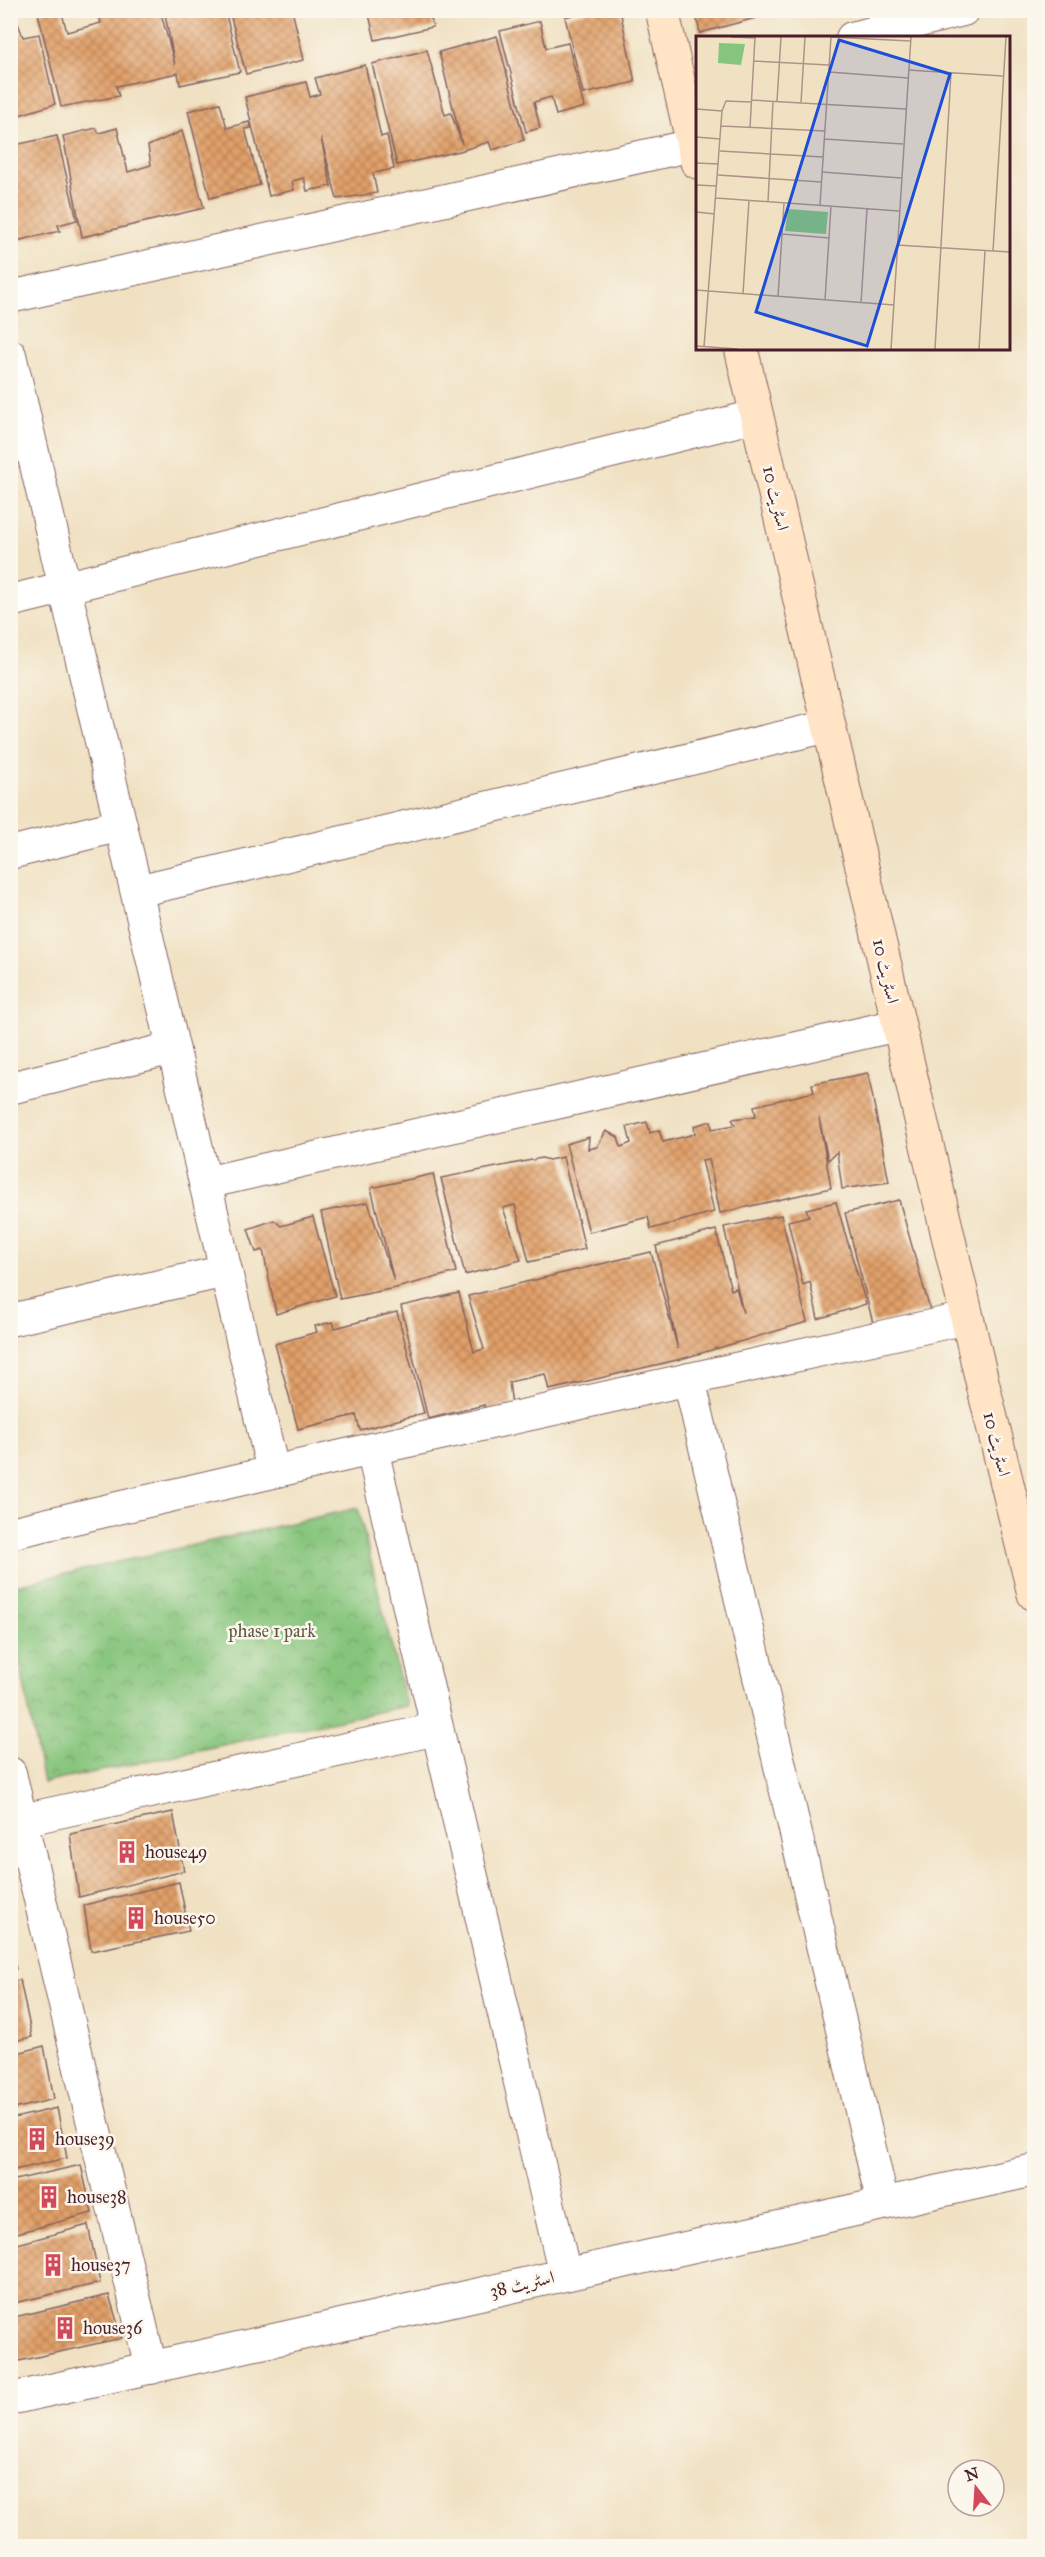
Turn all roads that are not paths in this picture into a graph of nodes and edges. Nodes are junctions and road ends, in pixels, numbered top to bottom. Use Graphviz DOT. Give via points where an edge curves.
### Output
graph roads {
  1 [pos="662,10"];
  2 [pos="963,10"];
  3 [pos="860,36"];
  4 [pos="688,77"];
  5 [pos="695,153"];
  6 [pos="10,297"];
  7 [pos="741,350"];
  8 [pos="10,355"];
  9 [pos="756,416"];
  10 [pos="65,587"];
  11 [pos="10,601"];
  12 [pos="829,726"];
  13 [pos="121,825"];
  14 [pos="10,853"];
  15 [pos="137,891"];
  16 [pos="898,1025"];
  17 [pos="173,1048"];
  18 [pos="10,1088"];
  19 [pos="206,1184"];
  20 [pos="226,1271"];
  21 [pos="967,1318"];
  22 [pos="10,1320"];
  23 [pos="689,1379"];
  24 [pos="372,1449"];
  25 [pos="273,1471"];
  26 [pos="10,1533"];
  27 [pos="1035,1594"];
  28 [pos="437,1729"];
  29 [pos="10,1773"];
  30 [pos="22,1820"];
  31 [pos="1035,2170"];
  32 [pos="883,2204"];
  33 [pos="565,2275"];
  34 [pos="151,2368"];
  35 [pos="10,2399"];
  1 -- 4 [label="street"];
  2 -- 3 [label="street"];
  4 -- 5 [label="street"];
  5 -- 6 [label="street"];
  7 -- 9 [label="street, اسٹریٹ 10"];
  8 -- 10 [label="street"];
  9 -- 10 [label="street"];
  9 -- 12 [label="street, اسٹریٹ 10"];
  10 -- 11 [label="street"];
  10 -- 13 [label="street"];
  12 -- 15 [label="street"];
  12 -- 16 [label="street, اسٹریٹ 10"];
  13 -- 14 [label="street"];
  13 -- 15 [label="street"];
  15 -- 17 [label="street"];
  16 -- 19 [label="street"];
  16 -- 21 [label="street, اسٹریٹ 10"];
  17 -- 18 [label="street"];
  17 -- 19 [label="street"];
  19 -- 20 [label="street"];
  20 -- 22 [label="street"];
  20 -- 25 [label="street"];
  21 -- 23 [label="street"];
  21 -- 27 [label="street, اسٹریٹ 10"];
  23 -- 24 [label="street"];
  23 -- 32 [label="street"];
  24 -- 25 [label="street"];
  24 -- 28 [label="street"];
  25 -- 26 [label="street"];
  28 -- 30 [label="street"];
  28 -- 33 [label="street"];
  29 -- 30 [label="street"];
  30 -- 34 [label="street"];
  31 -- 32 [label="street, اسٹریٹ 38"];
  32 -- 33 [label="street, اسٹریٹ 38"];
  33 -- 34 [label="street, اسٹریٹ 38"];
  34 -- 35 [label="street, اسٹریٹ 38"];
}
